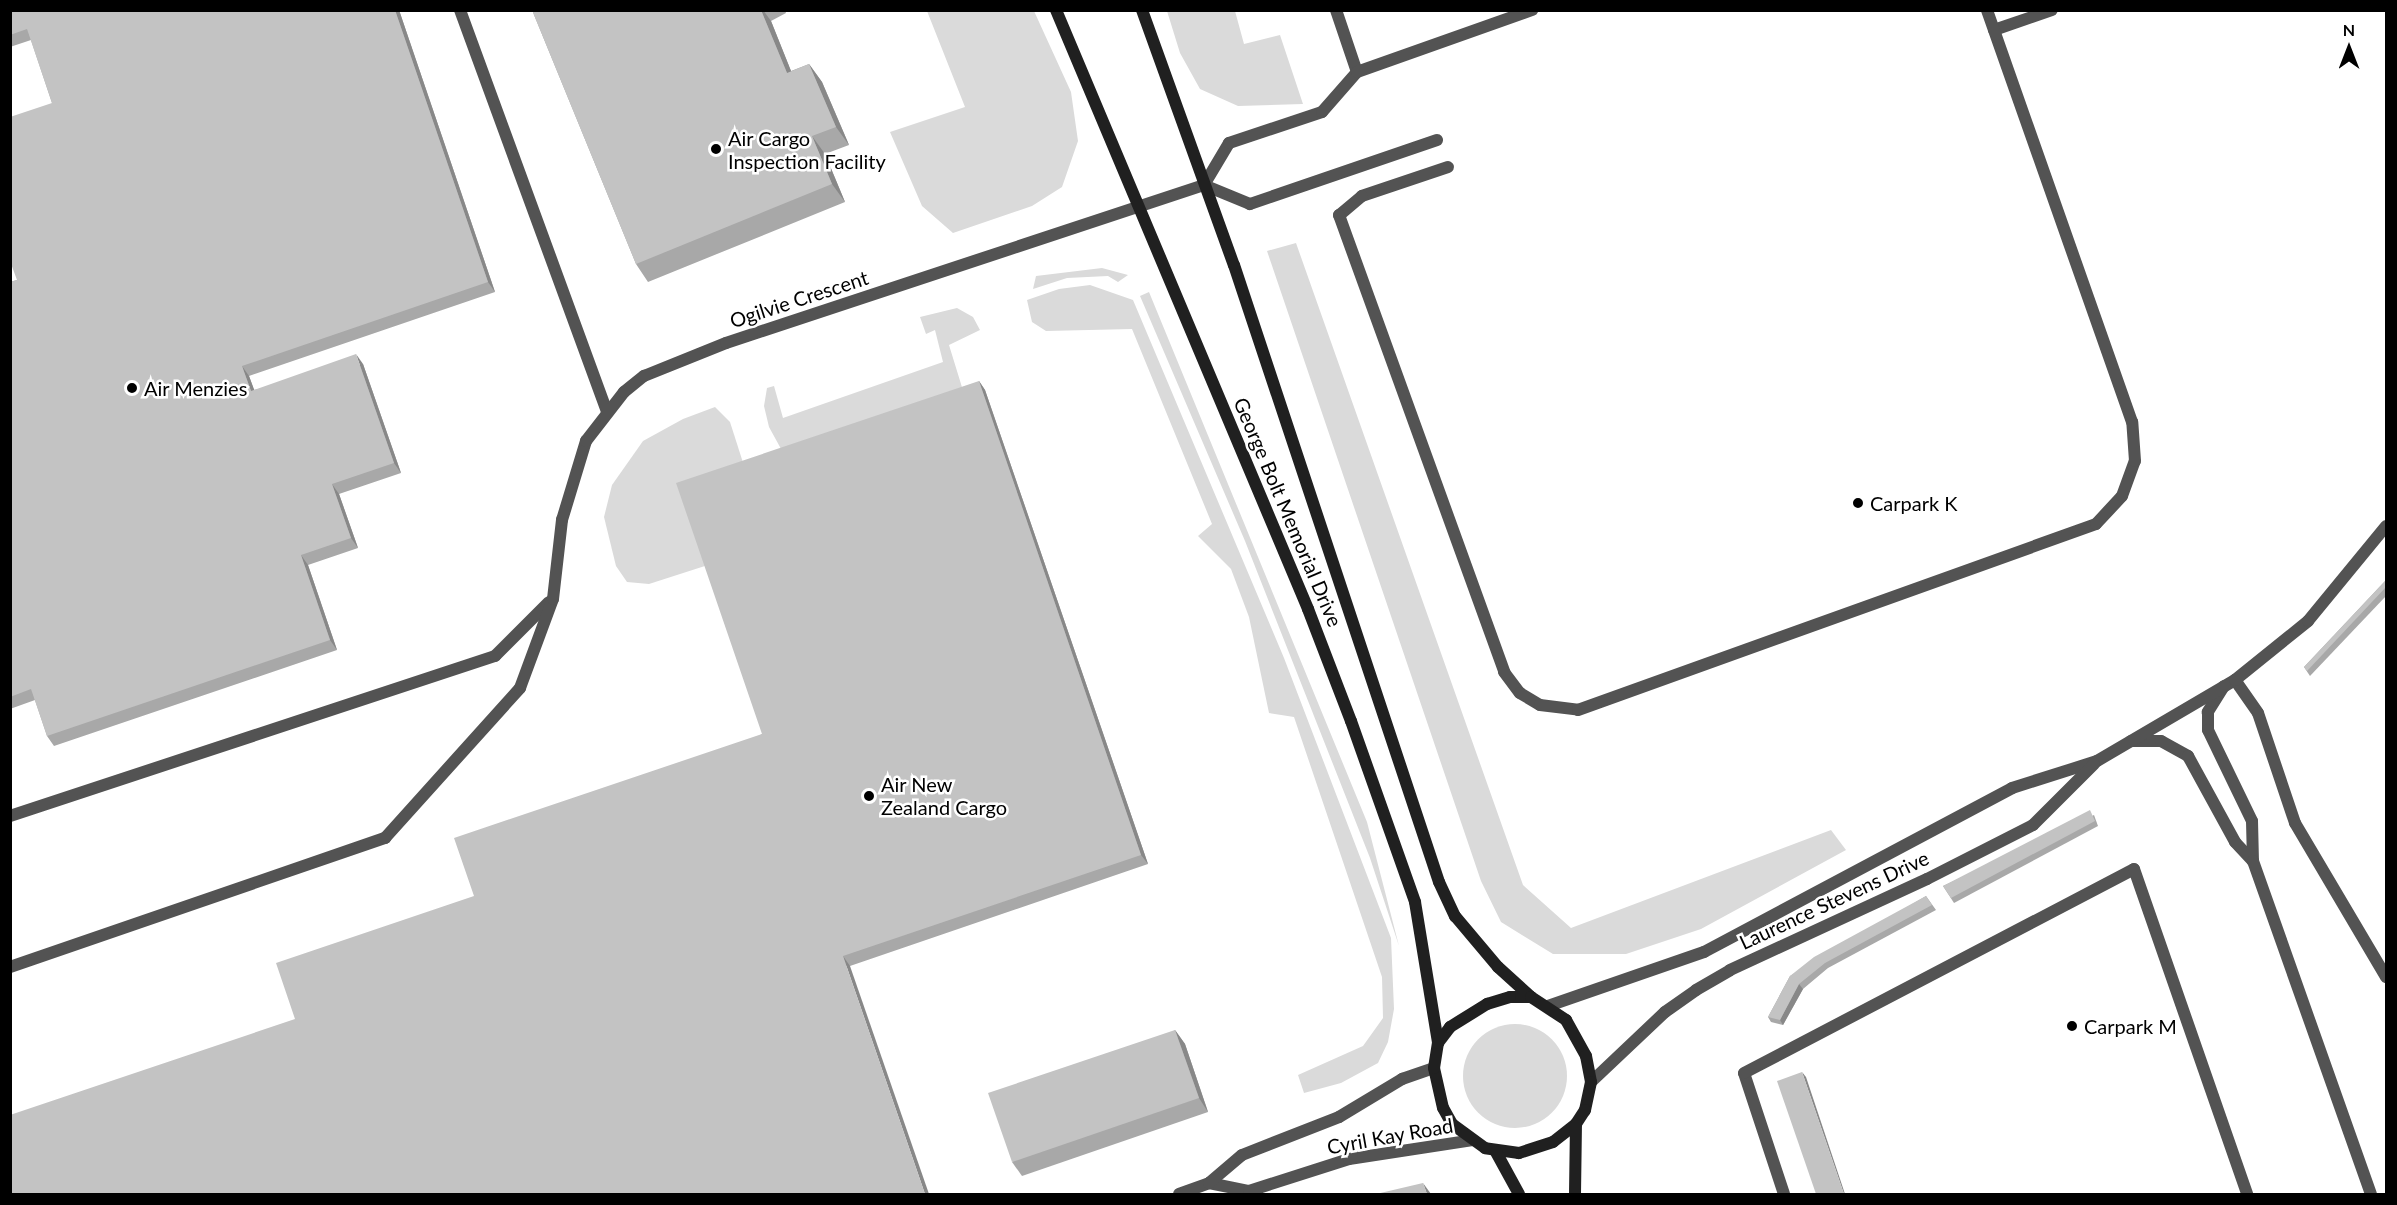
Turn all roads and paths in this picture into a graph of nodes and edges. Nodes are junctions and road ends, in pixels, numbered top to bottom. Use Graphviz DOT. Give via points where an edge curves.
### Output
graph roads {
  1 [pos="460,10"];
  2 [pos="1056,10"];
  3 [pos="1142,10"];
  4 [pos="1336,10"];
  5 [pos="1532,10"];
  6 [pos="1987,10"];
  7 [pos="2052,10"];
  8 [pos="1994,30"];
  9 [pos="1357,72"];
  10 [pos="1437,140"];
  11 [pos="1448,167"];
  12 [pos="1204,186"];
  13 [pos="1139,208"];
  14 [pos="607,411"];
  15 [pos="2386,526"];
  16 [pos="553,598"];
  17 [pos="2230,683"];
  18 [pos="2131,741"];
  19 [pos="2097,761"];
  20 [pos="10,816"];
  21 [pos="2253,861"];
  22 [pos="10,967"];
  23 [pos="2386,977"];
  24 [pos="1531,997"];
  25 [pos="1548,1006"];
  26 [pos="1438,1043"];
  27 [pos="1434,1068"];
  28 [pos="1591,1082"];
  29 [pos="1576,1124"];
  30 [pos="1473,1140"];
  31 [pos="1496,1152"];
  32 [pos="1209,1184"];
  33 [pos="1179,1194"];
  34 [pos="1519,1194"];
  35 [pos="1575,1194"];
  36 [pos="1784,1194"];
  37 [pos="2247,1194"];
  38 [pos="2371,1194"];
  1 -- 14 [label="street"];
  2 -- 13 [label="street, George Bolt Memorial Drive"];
  3 -- 12 [label="street, George Bolt Memorial Drive"];
  4 -- 9 [label="street"];
  5 -- 9 [label="street"];
  6 -- 8 [label="street"];
  7 -- 8 [label="street"];
  8 -- 11 [label="street" via="2132,422 2135,461 2122,496 2096,524 1578,710 1540,705 1520,693 1504,672 1339,215 1362,196"];
  9 -- 12 [label="street" via="1322,112 1229,143"];
  10 -- 12 [label="street" via="1250,204"];
  12 -- 13 [label="street, Ogilvie Crescent"];
  12 -- 24 [label="street, George Bolt Memorial Drive" via="1234,265 1439,882 1455,916 1498,967"];
  13 -- 14 [label="street, Ogilvie Crescent" via="681,359 645,376"];
  13 -- 26 [label="street, George Bolt Memorial Drive" via="1308,609 1358,742 1415,902"];
  14 -- 16 [label="street, Ogilvie Crescent" via="586,441 573,476 562,520"];
  15 -- 17 [label="street, Laurence Stevens Drive" via="2308,621"];
  16 -- 20 [label="street" via="495,656"];
  16 -- 22 [label="street, Ogilvie Crescent" via="520,688 385,838"];
  17 -- 18 [label="street, Laurence Stevens Drive"];
  17 -- 21 [label="street" via="2208,712 2208,730 2252,821"];
  17 -- 23 [label="street" via="2258,713 2295,824"];
  18 -- 19 [label="street, Laurence Stevens Drive"];
  18 -- 21 [label="street" via="2161,741 2188,756 2235,842"];
  19 -- 25 [label="street, Laurence Stevens Drive" via="2012,788 1704,952"];
  19 -- 28 [label="street, Laurence Stevens Drive" via="2032,825 1696,990 1665,1012"];
  21 -- 38 [label="street"];
  24 -- 25 [label="street"];
  24 -- 26 [label="street" via="1487,1004 1450,1027"];
  25 -- 28 [label="street" via="1566,1020 1577,1036"];
  26 -- 27 [label="street"];
  27 -- 30 [label="street" via="1443,1108 1452,1124"];
  27 -- 32 [label="street, Cyril Kay Road" via="1402,1079 1339,1117 1242,1155"];
  28 -- 29 [label="street" via="1585,1110"];
  29 -- 31 [label="street" via="1538,1149"];
  29 -- 35 [label="street"];
  30 -- 31 [label="street"];
  30 -- 32 [label="street, Cyril Kay Road" via="1349,1159 1249,1191"];
  31 -- 34 [label="street"];
  32 -- 33 [label="street, Cyril Kay Road"];
  36 -- 37 [label="street" via="1744,1073 2134,869"];
}
